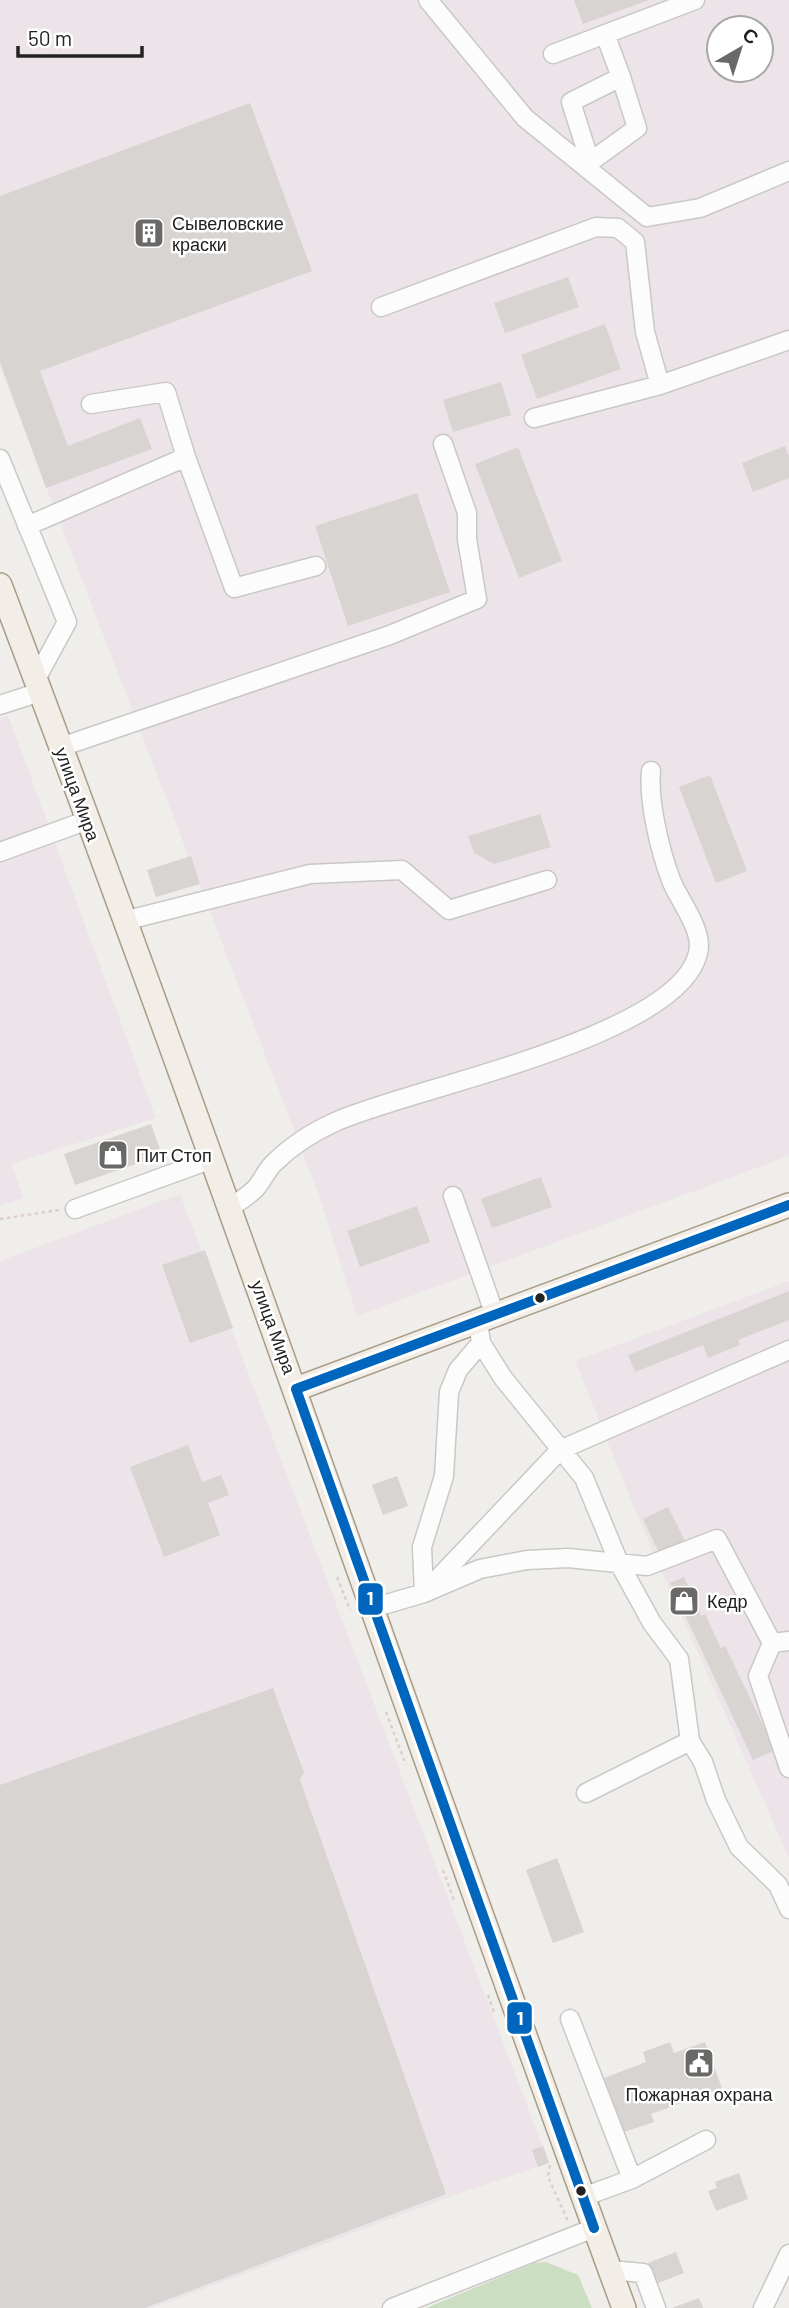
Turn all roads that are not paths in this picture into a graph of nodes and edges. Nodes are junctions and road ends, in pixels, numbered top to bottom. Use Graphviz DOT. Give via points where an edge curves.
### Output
graph roads {
  1 [pos="428,0"];
  2 [pos="695,0"];
  3 [pos="605,34"];
  4 [pos="553,54"];
  5 [pos="621,76"];
  6 [pos="589,166"];
  7 [pos="789,171"];
  8 [pos="381,307"];
  9 [pos="789,340"];
  10 [pos="660,384"];
  11 [pos="91,404"];
  12 [pos="534,418"];
  13 [pos="443,444"];
  14 [pos="187,457"];
  15 [pos="0,459"];
  16 [pos="27,526"];
  17 [pos="316,566"];
  18 [pos="0,585"];
  19 [pos="38,686"];
  20 [pos="0,705"];
  21 [pos="61,747"];
  22 [pos="651,771"];
  23 [pos="88,820"];
  24 [pos="0,852"];
  25 [pos="547,880"];
  26 [pos="124,921"];
  27 [pos="212,1159"];
  28 [pos="453,1196"];
  29 [pos="789,1205"];
  30 [pos="230,1208"];
  31 [pos="75,1209"];
  32 [pos="484,1326"];
  33 [pos="789,1350"];
  34 [pos="296,1389"];
  35 [pos="559,1451"];
  36 [pos="619,1563"];
  37 [pos="424,1593"];
  38 [pos="373,1608"];
  39 [pos="780,1642"];
  40 [pos="690,1741"];
  41 [pos="789,1768"];
  42 [pos="586,1793"];
  43 [pos="789,1909"];
  44 [pos="570,2019"];
  45 [pos="706,2140"];
  46 [pos="632,2179"];
  47 [pos="583,2197"];
  48 [pos="594,2228"];
  49 [pos="787,2262"];
  50 [pos="610,2270"];
  51 [pos="392,2308"];
  52 [pos="624,2308"];
  53 [pos="656,2308"];
  54 [pos="763,2308"];
  1 -- 6 [label="street" via="525,118"];
  2 -- 3 [label="street"];
  3 -- 4 [label="street"];
  3 -- 5 [label="street"];
  5 -- 6 [label="street" via="637,128"];
  5 -- 6 [label="street" via="571,102"];
  6 -- 7 [label="street" via="647,217 700,208"];
  8 -- 10 [label="street" via="596,227 618,228 635,242 645,332"];
  9 -- 10 [label="street"];
  10 -- 12 [label="street"];
  11 -- 14 [label="street" via="166,392"];
  13 -- 21 [label="street" via="467,513 477,600 390,635"];
  14 -- 16 [label="street"];
  14 -- 17 [label="street" via="234,588"];
  15 -- 16 [label="street"];
  16 -- 19 [label="street" via="67,622"];
  18 -- 19 [label="main road, улица Мира"];
  19 -- 20 [label="street"];
  19 -- 21 [label="main road, улица Мира"];
  21 -- 23 [label="main road, улица Мира"];
  22 -- 30 [label="street" via="649,788 671,879 696,932 699,950 695,964 674,986 639,1014 606,1030 516,1065 336,1121 295,1144 255,1189"];
  23 -- 24 [label="street"];
  23 -- 26 [label="main road, улица Мира"];
  25 -- 26 [label="street" via="449,910 402,870 310,874"];
  26 -- 27 [label="main road, улица Мира"];
  27 -- 30 [label="main road, улица Мира"];
  27 -- 31 [label="street"];
  28 -- 32 [label="street"];
  29 -- 32 [label="main road"];
  30 -- 34 [label="main road, улица Мира"];
  32 -- 34 [label="main road"];
  32 -- 35 [label="street" via="503,1378"];
  32 -- 37 [label="street" via="450,1392 444,1476 422,1547"];
  33 -- 35 [label="street"];
  34 -- 38 [label="main road, улица Мира"];
  35 -- 36 [label="street" via="584,1478"];
  35 -- 37 [label="street"];
  36 -- 37 [label="street" via="527,1560 480,1569"];
  36 -- 39 [label="street" via="647,1566 717,1539"];
  36 -- 40 [label="street" via="679,1660"];
  37 -- 38 [label="street"];
  38 -- 47 [label="main road, улица Мира"];
  39 -- 41 [label="street" via="758,1676"];
  40 -- 42 [label="street"];
  40 -- 43 [label="street" via="739,1847 778,1885"];
  44 -- 46 [label="street"];
  45 -- 46 [label="street"];
  46 -- 47 [label="street"];
  47 -- 48 [label="main road, улица Мира"];
  48 -- 50 [label="main road, улица Мира"];
  48 -- 51 [label="street"];
  49 -- 54 [label="street"];
  50 -- 52 [label="main road, улица Мира"];
  50 -- 53 [label="street" via="643,2273"];
}
